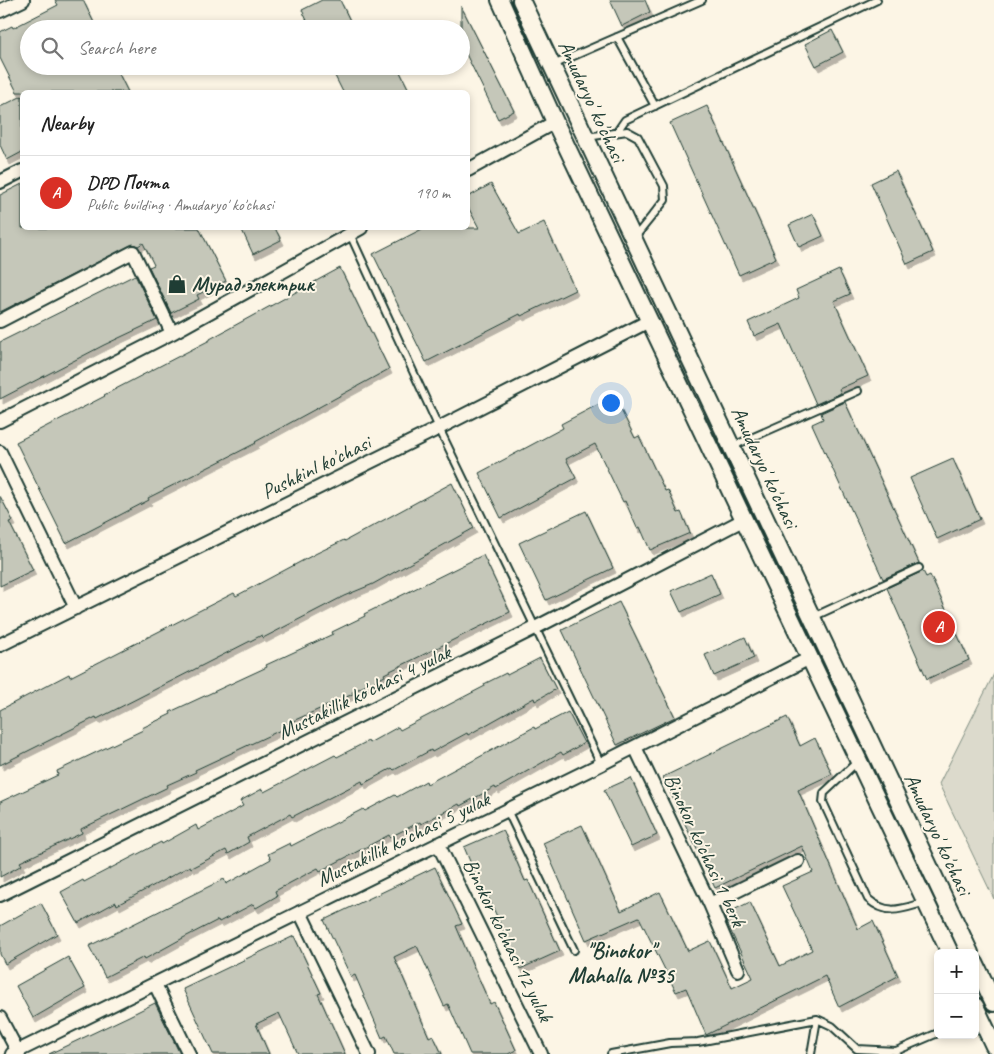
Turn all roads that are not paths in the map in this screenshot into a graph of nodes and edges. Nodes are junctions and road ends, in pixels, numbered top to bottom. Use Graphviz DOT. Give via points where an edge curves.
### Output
graph roads {
  1 [pos="23,0"];
  2 [pos="500,0"];
  3 [pos="521,0"];
  4 [pos="702,0"];
  5 [pos="877,0"];
  6 [pos="0,12"];
  7 [pos="617,37"];
  8 [pos="552,65"];
  9 [pos="655,106"];
  10 [pos="555,122"];
  11 [pos="616,133"];
  12 [pos="586,137"];
  13 [pos="470,169"];
  14 [pos="20,172"];
  15 [pos="0,182"];
  16 [pos="356,230"];
  17 [pos="634,238"];
  18 [pos="668,311"];
  19 [pos="0,321"];
  20 [pos="649,321"];
  21 [pos="172,333"];
  22 [pos="858,391"];
  23 [pos="0,421"];
  24 [pos="439,428"];
  25 [pos="732,446"];
  26 [pos="0,452"];
  27 [pos="743,520"];
  28 [pos="919,568"];
  29 [pos="76,608"];
  30 [pos="813,618"];
  31 [pos="535,628"];
  32 [pos="0,645"];
  33 [pos="810,658"];
  34 [pos="635,746"];
  35 [pos="859,760"];
  36 [pos="601,764"];
  37 [pos="507,810"];
  38 [pos="438,844"];
  39 [pos="798,861"];
  40 [pos="0,895"];
  41 [pos="926,902"];
  42 [pos="710,904"];
  43 [pos="300,912"];
  44 [pos="948,949"];
  45 [pos="968,949"];
  46 [pos="574,950"];
  47 [pos="738,970"];
  48 [pos="979,971"];
  49 [pos="155,984"];
  50 [pos="994,1003"];
  51 [pos="979,1017"];
  52 [pos="0,1018"];
  53 [pos="817,1018"];
  54 [pos="934,1034"];
  55 [pos="994,1046"];
  56 [pos="16,1053"];
  57 [pos="189,1054"];
  58 [pos="369,1054"];
  59 [pos="541,1054"];
  60 [pos="611,1054"];
  61 [pos="811,1054"];
  1 -- 6 [label="street"];
  2 -- 10 [label="street"];
  3 -- 8 [label="street, Amudaryo' ko'chasi"];
  4 -- 7 [label="lane"];
  5 -- 9 [label="lane"];
  7 -- 8 [label="lane"];
  7 -- 9 [label="lane"];
  8 -- 12 [label="street, Amudaryo' ko'chasi"];
  9 -- 11 [label="lane" via="625,120"];
  10 -- 13 [label="street"];
  10 -- 20 [label="street"];
  11 -- 12 [label="lane"];
  11 -- 17 [label="lane" via="627,132 638,137 664,186 665,200"];
  12 -- 17 [label="street, Amudaryo' ko'chasi"];
  14 -- 15 [label="street"];
  16 -- 21 [label="street"];
  16 -- 24 [label="lane"];
  17 -- 18 [label="street, Amudaryo' ko'chasi"];
  18 -- 20 [label="street"];
  18 -- 25 [label="street, Amudaryo' ko'chasi"];
  19 -- 21 [label="street" via="133,252"];
  20 -- 24 [label="street, Pushkinl ko'chasi"];
  20 -- 27 [label="street"];
  21 -- 23 [label="street"];
  22 -- 25 [label="lane"];
  24 -- 29 [label="street, Pushkinl ko'chasi"];
  24 -- 31 [label="lane"];
  25 -- 30 [label="street, Amudaryo' ko'chasi"];
  26 -- 29 [label="street"];
  27 -- 31 [label="street, Mustakillik ko'chasi 4 yulak"];
  27 -- 33 [label="street"];
  28 -- 30 [label="lane"];
  29 -- 32 [label="street, Pushkinl ko'chasi"];
  30 -- 45 [label="street, Amudaryo' ko'chasi"];
  31 -- 36 [label="lane"];
  31 -- 40 [label="street, Mustakillik ko'chasi 4 yulak"];
  33 -- 34 [label="street, Mustakillik ko'chasi 5 yulak"];
  33 -- 35 [label="street"];
  34 -- 36 [label="street, Mustakillik ko'chasi 5 yulak"];
  34 -- 42 [label="street, Binokor ko'chasi 1 berk"];
  35 -- 41 [label="street"];
  35 -- 41 [label="lane" via="824,793 823,802 868,899 875,905 894,911"];
  36 -- 37 [label="street, Mustakillik ko'chasi 5 yulak"];
  37 -- 38 [label="street, Mustakillik ko'chasi 5 yulak"];
  37 -- 46 [label="lane"];
  38 -- 43 [label="street, Mustakillik ko'chasi 5 yulak"];
  38 -- 59 [label="street, Binokor ko'chasi 12 yulak"];
  39 -- 42 [label="street"];
  41 -- 44 [label="street"];
  42 -- 47 [label="street, Binokor ko'chasi 1 berk"];
  43 -- 49 [label="street, Mustakillik ko'chasi 5 yulak"];
  43 -- 58 [label="street"];
  48 -- 50 [label="street"];
  49 -- 56 [label="street, Mustakillik ko'chasi 5 yulak"];
  49 -- 57 [label="street"];
  51 -- 55 [label="street"];
  52 -- 56 [label="street"];
  53 -- 54 [label="lane" via="832,1026 857,1048 864,1049 896,1051"];
  53 -- 60 [label="lane" via="698,1042 670,1043"];
  53 -- 61 [label="lane"];
}
